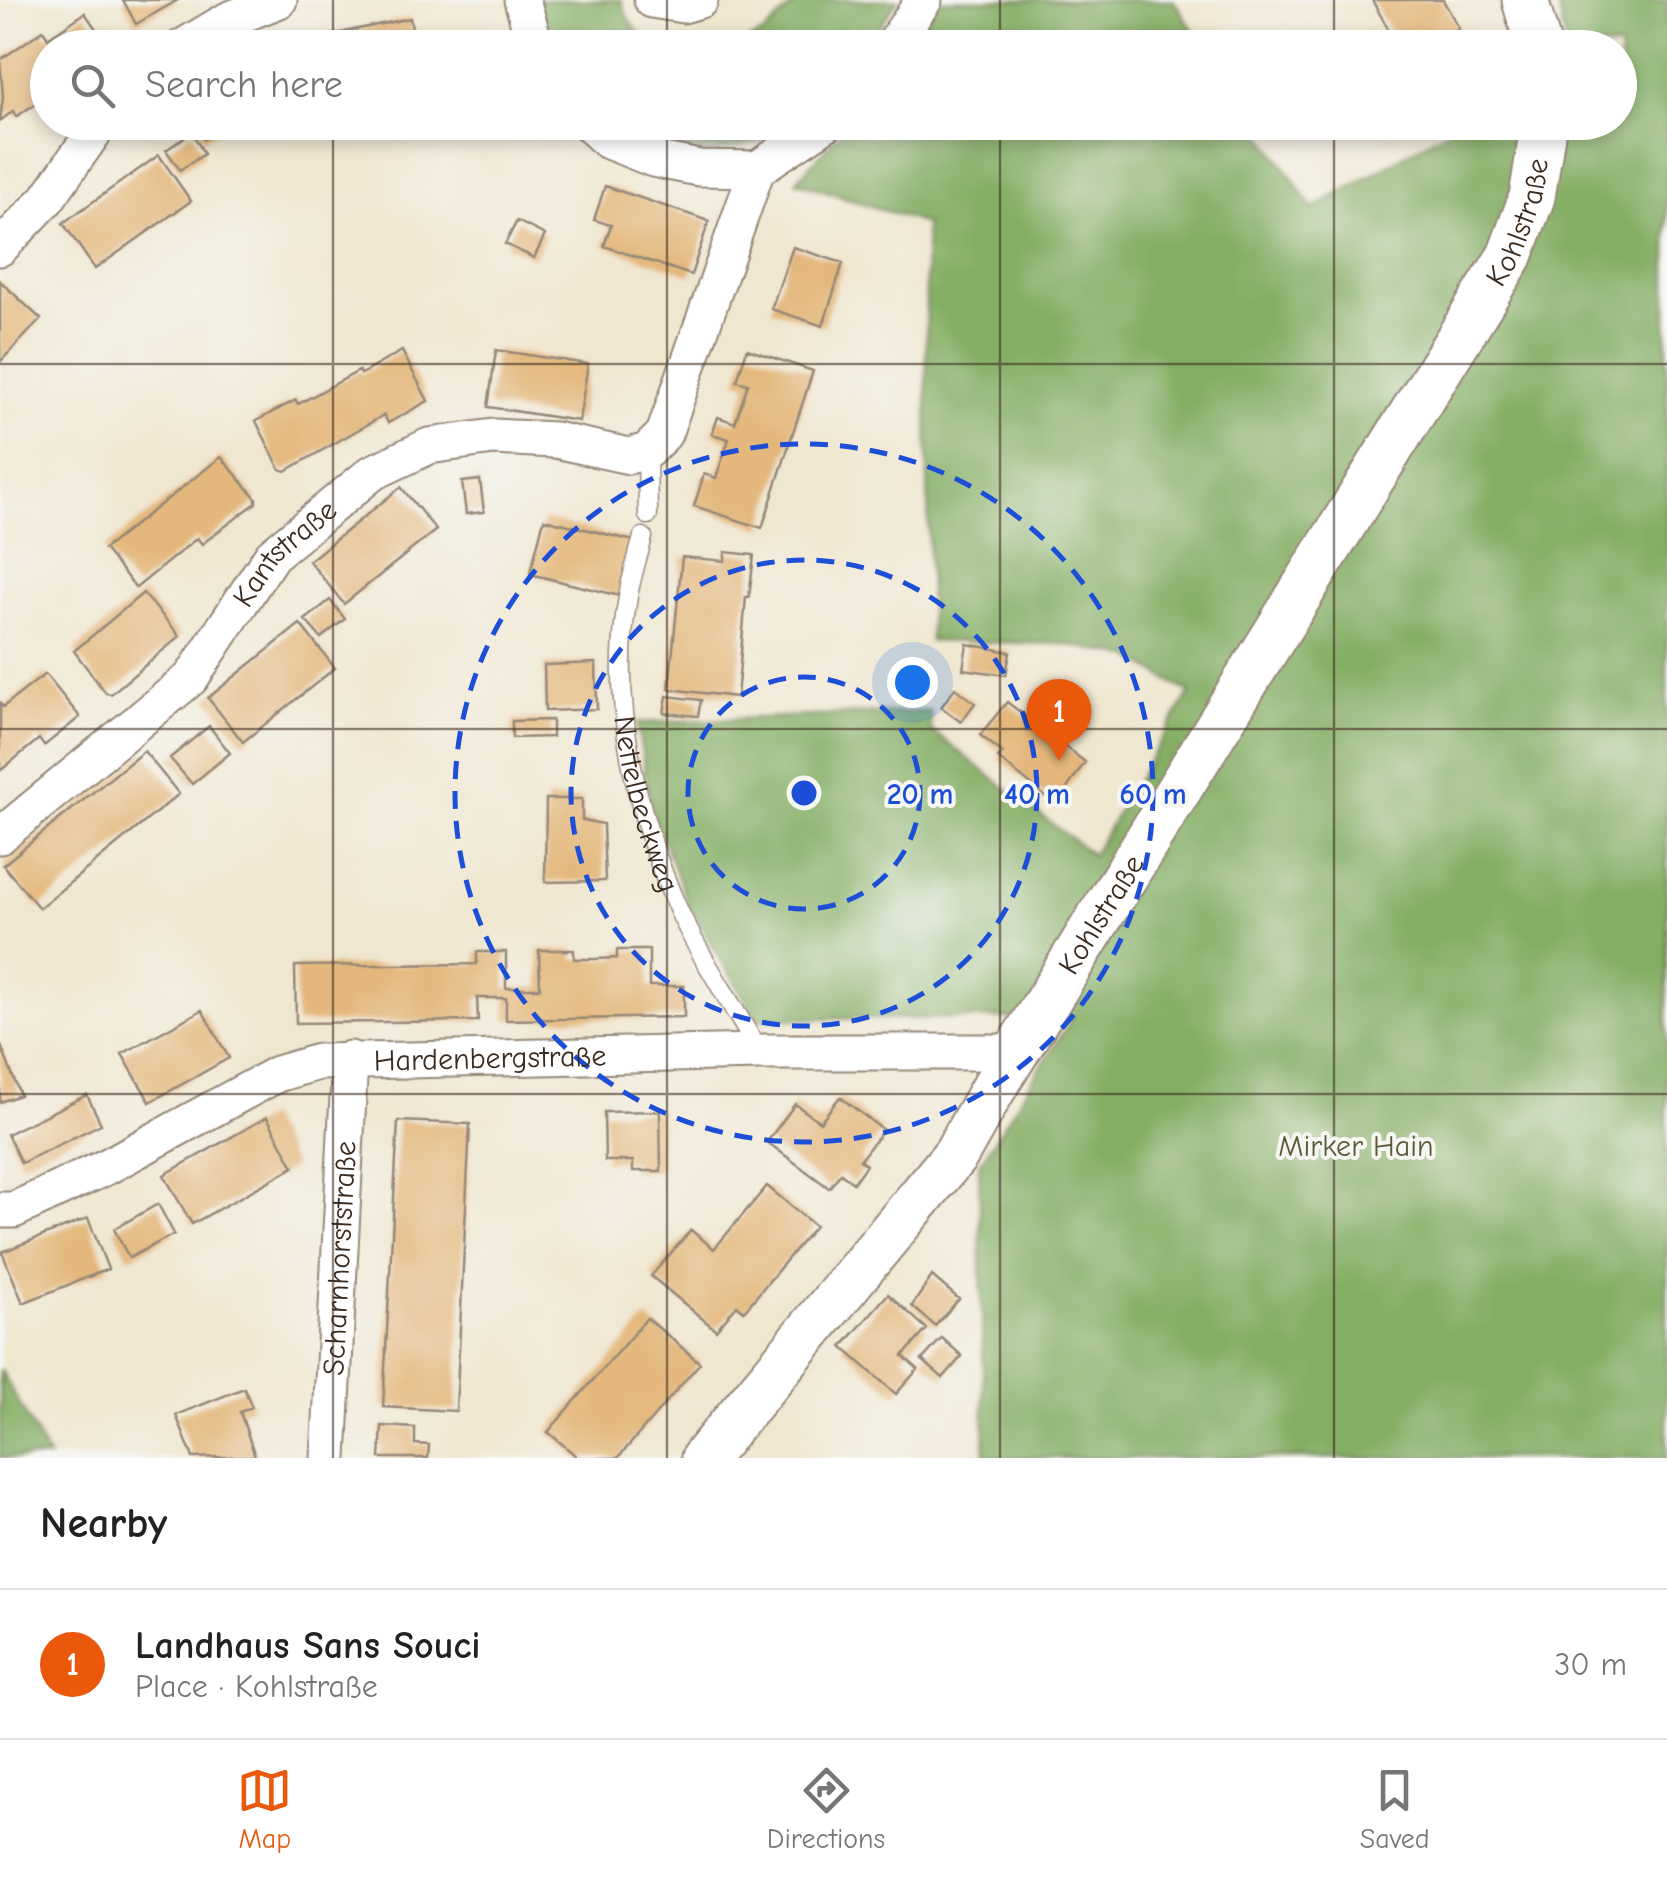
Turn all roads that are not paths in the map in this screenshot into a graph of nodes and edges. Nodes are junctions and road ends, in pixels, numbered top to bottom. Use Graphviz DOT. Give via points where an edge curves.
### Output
graph roads {
  1 [pos="279,0"];
  2 [pos="522,0"];
  3 [pos="652,0"];
  4 [pos="700,0"];
  5 [pos="924,0"];
  6 [pos="1525,0"];
  7 [pos="211,30"];
  8 [pos="531,30"];
  9 [pos="903,30"];
  10 [pos="1534,30"];
  11 [pos="88,140"];
  12 [pos="607,140"];
  13 [pos="801,140"];
  14 [pos="1541,140"];
  15 [pos="757,169"];
  16 [pos="0,248"];
  17 [pos="647,451"];
  18 [pos="648,514"];
  19 [pos="643,537"];
  20 [pos="0,836"];
  21 [pos="759,1052"];
  22 [pos="1017,1052"];
  23 [pos="350,1059"];
  24 [pos="0,1210"];
  25 [pos="719,1453"];
  26 [pos="330,1458"];
  1 -- 7 [label="street"];
  2 -- 8 [label="street"];
  3 -- 4 [label="street"];
  5 -- 9 [label="street"];
  6 -- 10 [label="street"];
  11 -- 16 [label="street"];
  12 -- 15 [label="street" via="653,160"];
  13 -- 15 [label="street"];
  14 -- 22 [label="street, Kohlstraße" via="1532,197 1510,256"];
  15 -- 17 [label="street" via="664,434"];
  17 -- 18 [label="lane"];
  17 -- 20 [label="street, Kantstraße" via="629,456 555,440 493,437 429,446 372,472 272,555 191,678"];
  19 -- 21 [label="lane, Nettelbeckweg" via="622,661 641,812 680,912"];
  21 -- 22 [label="street, Hardenbergstraße"];
  21 -- 23 [label="street, Hardenbergstraße"];
  22 -- 25 [label="street, Kohlstraße" via="956,1154"];
  23 -- 24 [label="street, Hardenbergstraße" via="277,1074 108,1166 14,1210"];
  23 -- 26 [label="street, Scharnhorststraße"];
}
